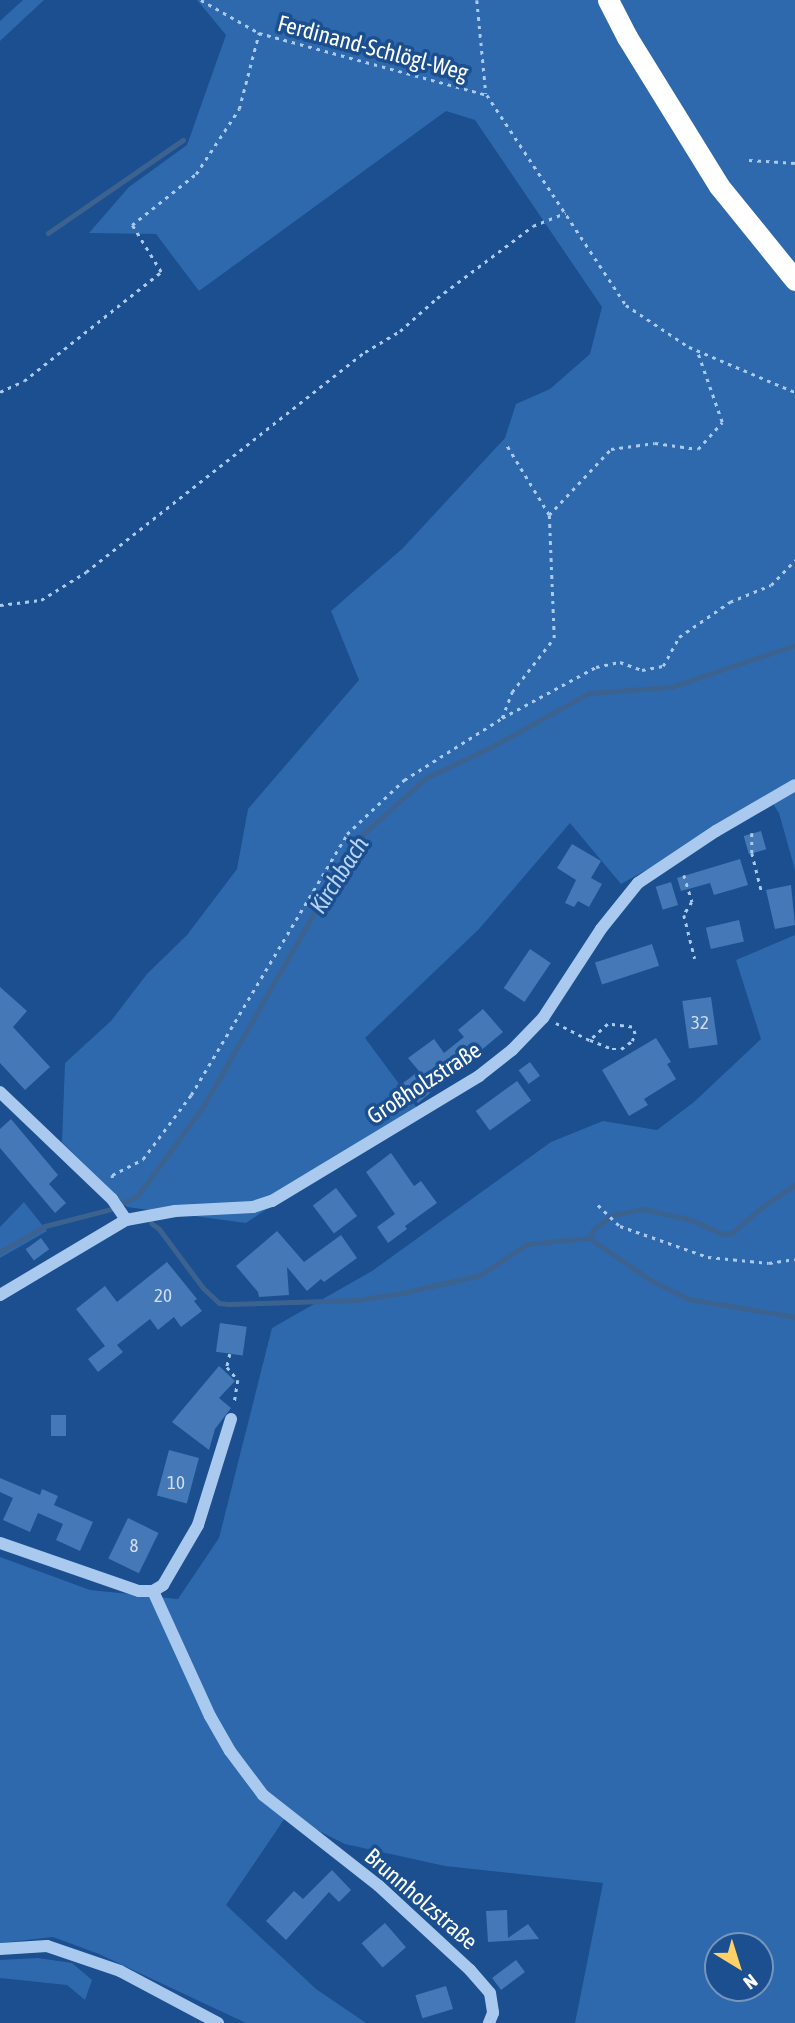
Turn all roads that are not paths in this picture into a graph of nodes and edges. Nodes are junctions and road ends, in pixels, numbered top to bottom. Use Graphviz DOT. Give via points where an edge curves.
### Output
graph roads {
  1 [pos="608,0"];
  2 [pos="795,280"];
  3 [pos="795,785"];
  4 [pos="0,1092"];
  5 [pos="126,1220"];
  6 [pos="0,1295"];
  7 [pos="231,1419"];
  8 [pos="0,1543"];
  9 [pos="153,1591"];
  10 [pos="0,1949"];
  11 [pos="218,2023"];
  12 [pos="489,2023"];
  1 -- 2 [label="highway" via="719,186"];
  3 -- 5 [label="street, Großholzstraße" via="638,883 601,929 543,1018 479,1076 272,1201"];
  4 -- 5 [label="street" via="112,1199"];
  5 -- 6 [label="street, Großholzstraße"];
  7 -- 9 [label="street" via="198,1525 163,1585"];
  8 -- 9 [label="street" via="139,1591"];
  9 -- 12 [label="street, Brunnholzstraße" via="210,1717 263,1795 379,1885 470,1970 490,1993 493,2013"];
  10 -- 11 [label="street" via="47,1947 108,1967"];
}
